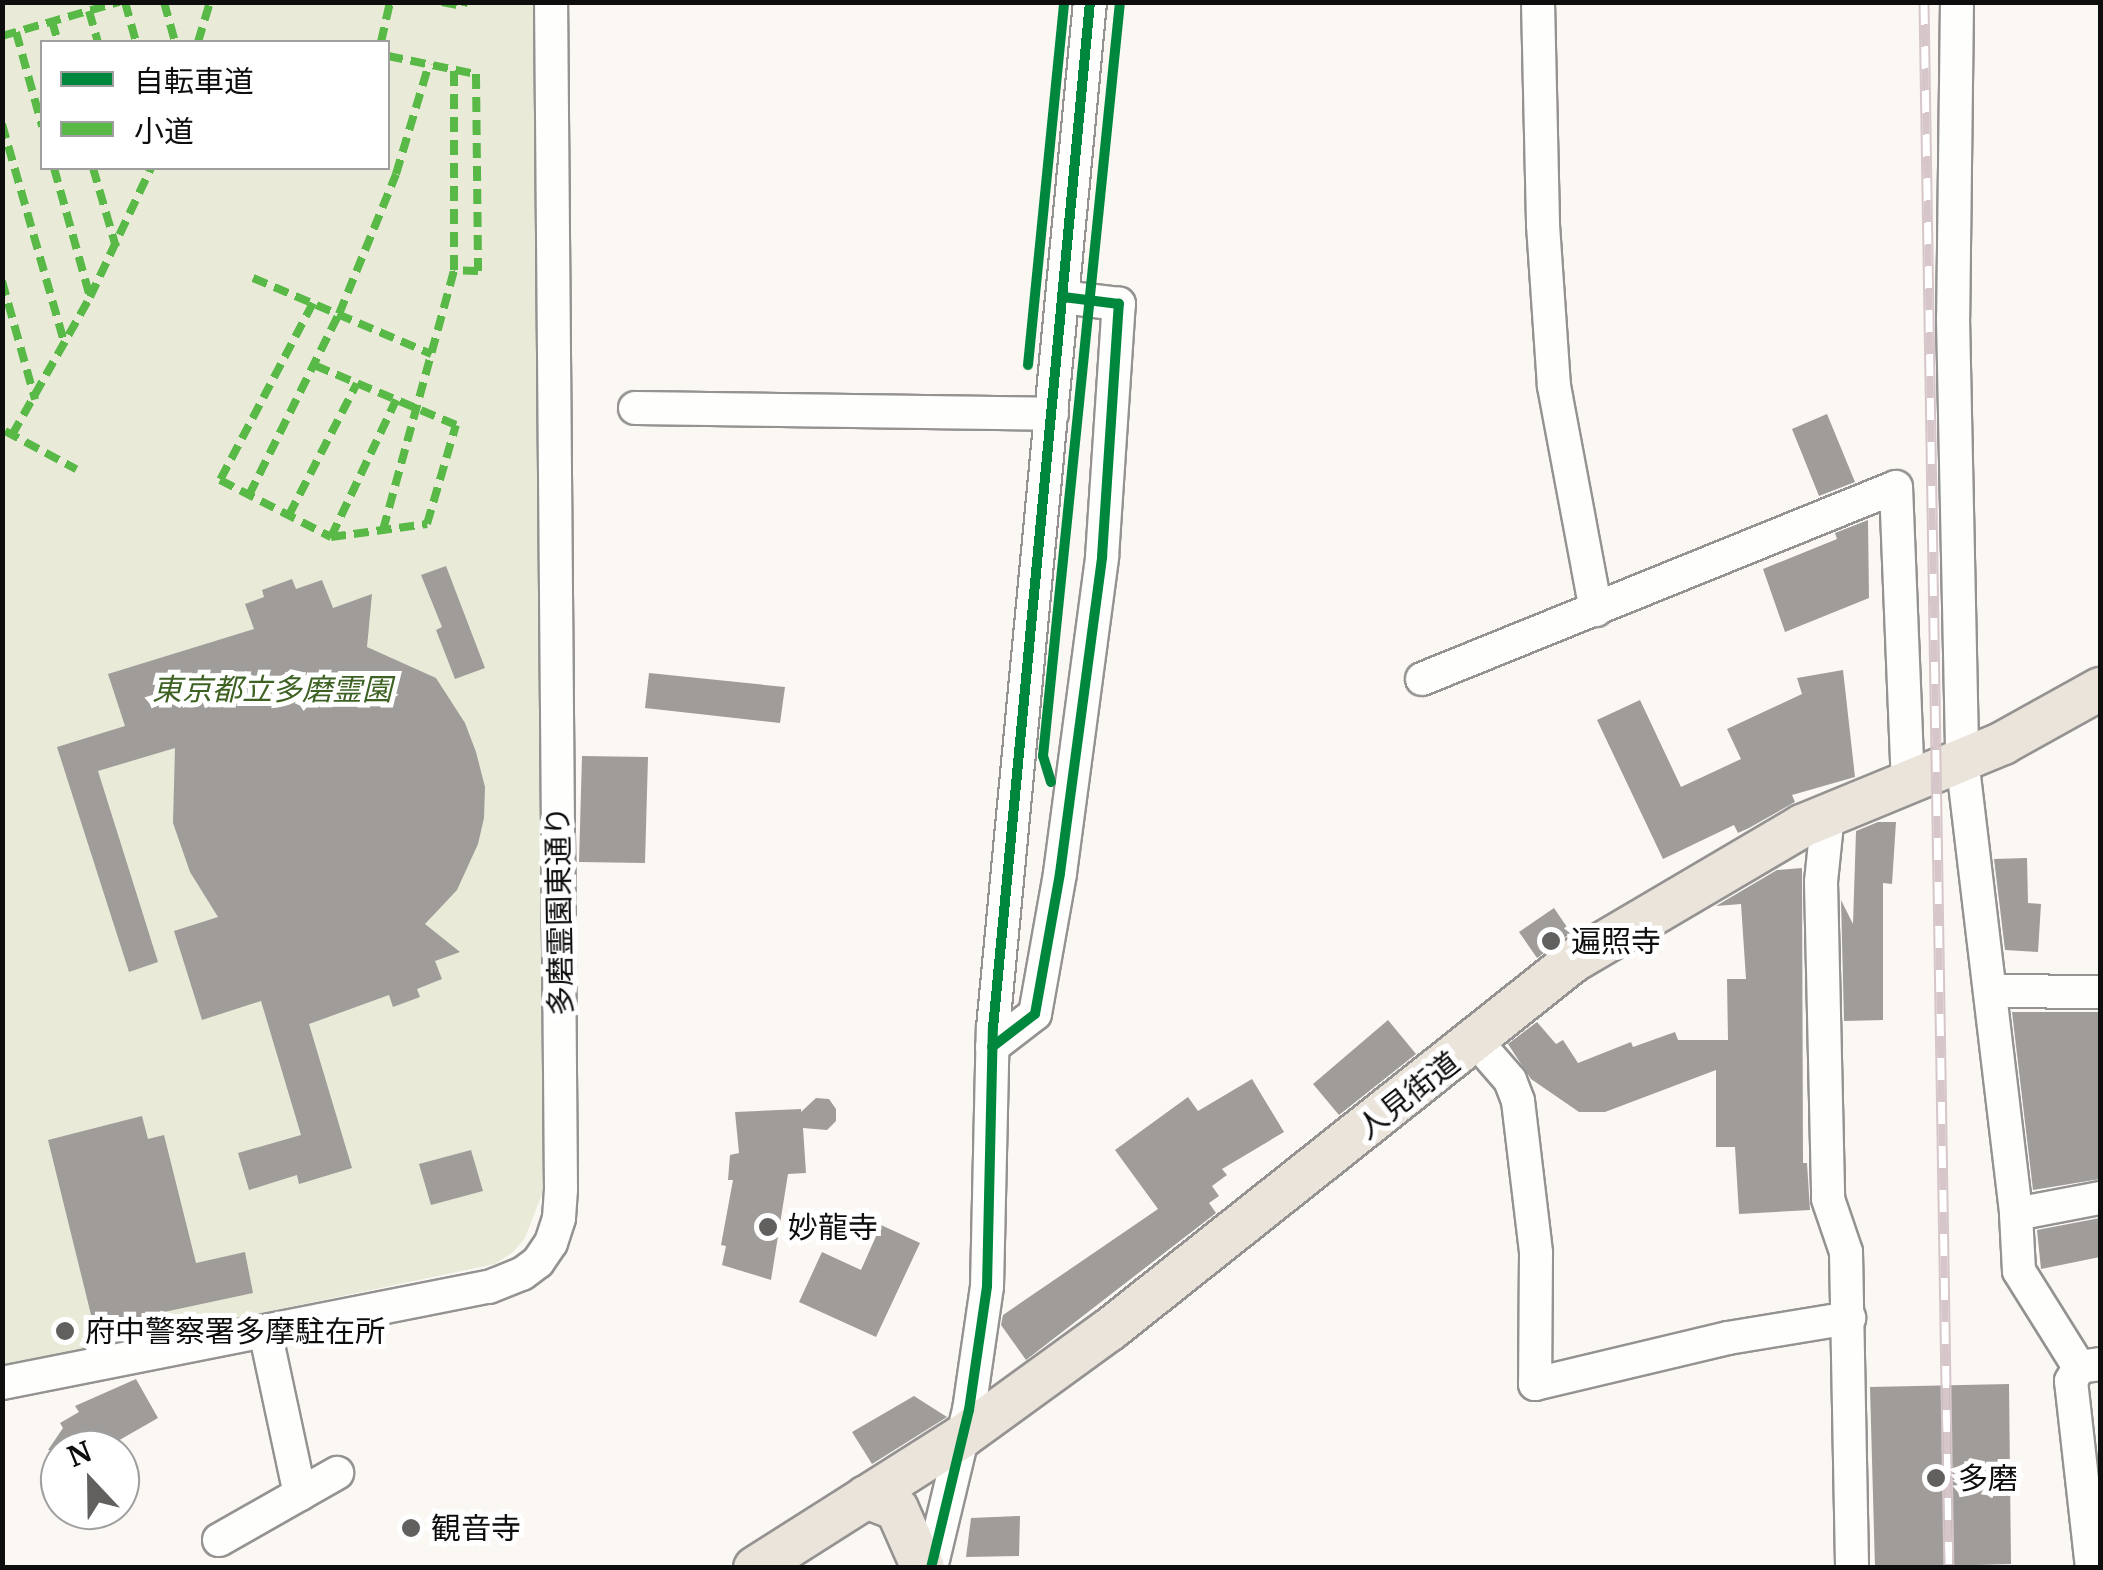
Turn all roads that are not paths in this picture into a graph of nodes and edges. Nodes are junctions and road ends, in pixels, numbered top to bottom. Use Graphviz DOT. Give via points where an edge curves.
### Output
graph roads {
  1 [pos="551,2"];
  2 [pos="1090,2"];
  3 [pos="1538,2"];
  4 [pos="1957,2"];
  5 [pos="1062,297"];
  6 [pos="635,408"];
  7 [pos="1052,414"];
  8 [pos="1596,610"];
  9 [pos="1422,679"];
  10 [pos="2100,689"];
  11 [pos="1962,760"];
  12 [pos="1908,782"];
  13 [pos="1828,814"];
  14 [pos="1990,991"];
  15 [pos="2100,992"];
  16 [pos="1476,1042"];
  17 [pos="992,1047"];
  18 [pos="2100,1198"];
  19 [pos="2016,1214"];
  20 [pos="1849,1318"];
  21 [pos="265,1331"];
  22 [pos="2090,1366"];
  23 [pos="2,1383"];
  24 [pos="963,1436"];
  25 [pos="337,1473"];
  26 [pos="300,1494"];
  27 [pos="866,1497"];
  28 [pos="220,1540"];
  29 [pos="755,1568"];
  30 [pos="923,1568"];
  31 [pos="931,1568"];
  32 [pos="1852,1568"];
  33 [pos="2092,1568"];
  1 -- 21 [label="street, 多磨霊園東通り" via="559,1218 538,1262 489,1287"];
  2 -- 5 [label="street"];
  3 -- 8 [label="street" via="1554,386"];
  4 -- 11 [label="street" via="1953,318"];
  5 -- 7 [label="street"];
  5 -- 17 [label="street" via="1120,304 1102,556 1035,1014"];
  6 -- 7 [label="street"];
  7 -- 17 [label="street"];
  8 -- 9 [label="street"];
  8 -- 12 [label="street" via="1896,487"];
  10 -- 11 [label="main road, 人見街道"];
  11 -- 12 [label="main road, 人見街道"];
  11 -- 14 [label="street"];
  12 -- 13 [label="main road, 人見街道"];
  13 -- 16 [label="main road, 人見街道" via="1574,961"];
  13 -- 20 [label="street" via="1821,882 1828,1199 1846,1252"];
  14 -- 15 [label="street"];
  14 -- 19 [label="street"];
  16 -- 20 [label="street" via="1510,1080 1518,1101 1536,1253 1535,1384 1728,1338"];
  16 -- 24 [label="main road, 人見街道"];
  17 -- 24 [label="street" via="987,1286"];
  18 -- 19 [label="street"];
  19 -- 22 [label="street" via="2018,1271"];
  20 -- 32 [label="street"];
  21 -- 23 [label="street, 多磨霊園東通り"];
  21 -- 26 [label="street"];
  22 -- 33 [label="street" via="2071,1381"];
  24 -- 27 [label="main road, 人見街道"];
  24 -- 31 [label="street"];
  25 -- 26 [label="street"];
  26 -- 28 [label="street"];
  27 -- 29 [label="main road, 人見街道"];
  27 -- 30 [label="main road" via="897,1509"];
}
